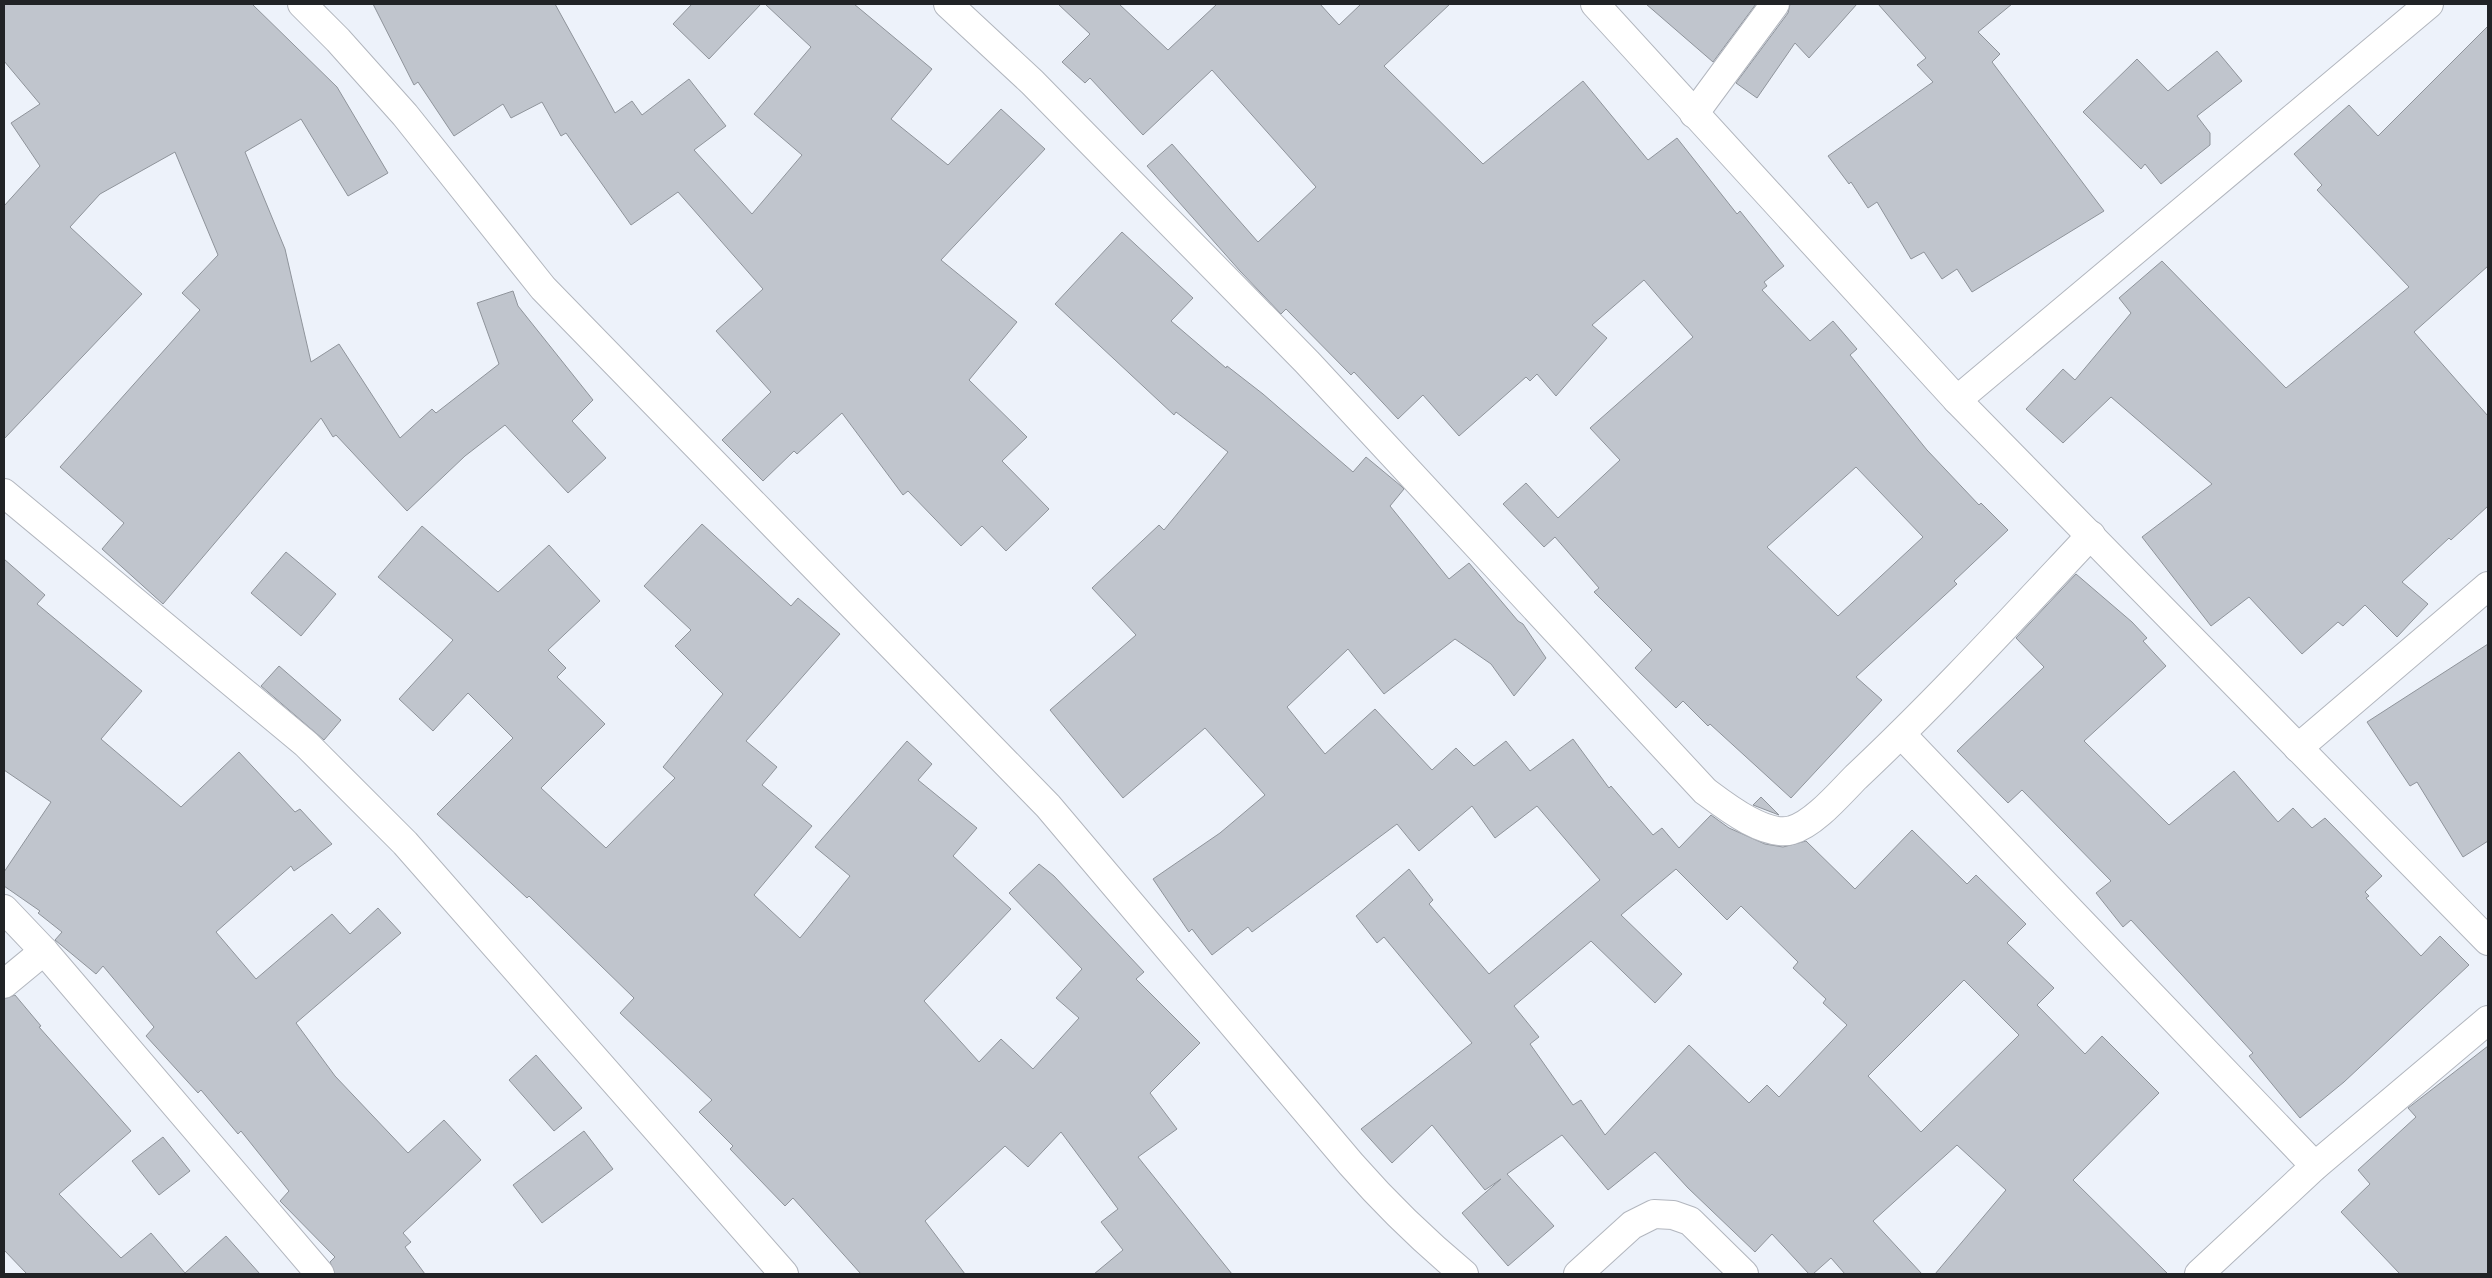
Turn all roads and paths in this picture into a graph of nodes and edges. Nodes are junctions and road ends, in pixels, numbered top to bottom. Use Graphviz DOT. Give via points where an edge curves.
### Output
graph roads {
  1 [pos="302,4"];
  2 [pos="948,4"];
  3 [pos="1595,4"];
  4 [pos="1775,4"];
  5 [pos="2429,4"];
  6 [pos="1694,114"];
  7 [pos="1957,400"];
  8 [pos="4,493"];
  9 [pos="2091,535"];
  10 [pos="2488,586"];
  11 [pos="1901,734"];
  12 [pos="2298,748"];
  13 [pos="4,909"];
  14 [pos="2485,931"];
  15 [pos="44,951"];
  16 [pos="4,984"];
  17 [pos="2488,1020"];
  18 [pos="2315,1166"];
  19 [pos="320,1274"];
  20 [pos="784,1274"];
  21 [pos="1464,1274"];
  22 [pos="1578,1274"];
  23 [pos="1744,1274"];
  24 [pos="2199,1274"];
  1 -- 21 [label="street" via="405,115 543,288 1048,806 1351,1164 1398,1215"];
  2 -- 11 [label="street" via="1032,82 1307,362 1704,791 1753,823 1791,831 1820,812"];
  3 -- 6 [label="street"];
  4 -- 6 [label="street"];
  5 -- 7 [label="street"];
  6 -- 7 [label="street"];
  7 -- 9 [label="street"];
  8 -- 20 [label="street" via="313,750 405,843"];
  9 -- 11 [label="street"];
  9 -- 12 [label="street"];
  10 -- 12 [label="street"];
  11 -- 18 [label="street"];
  12 -- 14 [label="street"];
  13 -- 15 [label="street"];
  15 -- 16 [label="street"];
  15 -- 19 [label="street"];
  17 -- 18 [label="street"];
  18 -- 24 [label="street"];
  22 -- 23 [label="street" via="1632,1225 1654,1214 1673,1215 1690,1221"];
}
